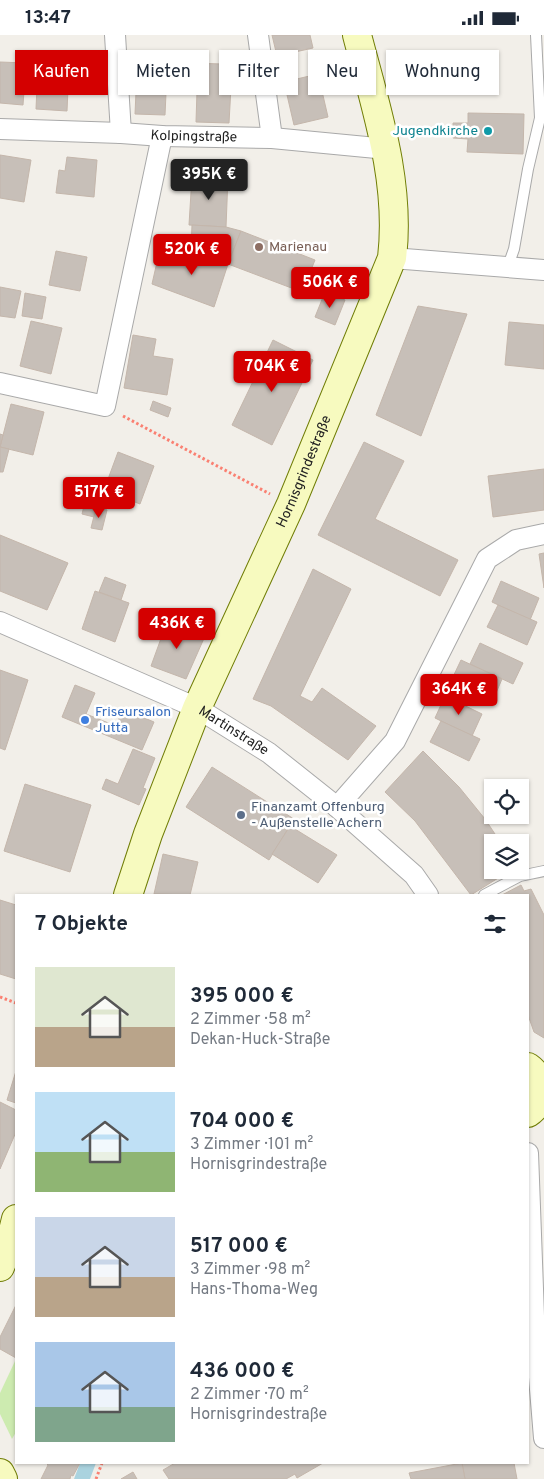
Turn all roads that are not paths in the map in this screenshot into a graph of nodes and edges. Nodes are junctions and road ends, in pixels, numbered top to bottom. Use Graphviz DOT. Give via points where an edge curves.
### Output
graph roads {
  1 [pos="115,35"];
  2 [pos="258,35"];
  3 [pos="358,35"];
  4 [pos="536,35"];
  5 [pos="0,129"];
  6 [pos="121,133"];
  7 [pos="162,137"];
  8 [pos="272,138"];
  9 [pos="386,149"];
  10 [pos="392,258"];
  11 [pos="508,266"];
  12 [pos="544,270"];
  13 [pos="0,383"];
  14 [pos="544,534"];
  15 [pos="0,622"];
  16 [pos="197,708"];
  17 [pos="337,807"];
  18 [pos="544,871"];
  19 [pos="128,894"];
  20 [pos="427,894"];
  21 [pos="486,894"];
  22 [pos="538,1079"];
  23 [pos="529,1112"];
  24 [pos="529,1176"];
  25 [pos="10,1227"];
  26 [pos="0,1267"];
  27 [pos="544,1438"];
  28 [pos="0,1473"];
  29 [pos="3,1479"];
  1 -- 6 [label="street"];
  2 -- 8 [label="street"];
  3 -- 9 [label="main road, Hornisgrindestraße"];
  4 -- 11 [label="lane" via="540,118"];
  5 -- 6 [label="street, Kolpingstraße"];
  6 -- 7 [label="street, Kolpingstraße"];
  7 -- 8 [label="street, Kolpingstraße"];
  7 -- 13 [label="street" via="105,407"];
  8 -- 9 [label="street, Kolpingstraße"];
  9 -- 10 [label="main road, Hornisgrindestraße" via="392,186"];
  10 -- 11 [label="street"];
  10 -- 16 [label="main road, Hornisgrindestraße" via="291,504"];
  11 -- 12 [label="street"];
  14 -- 17 [label="street" via="516,541 487,559 394,741"];
  15 -- 16 [label="street, Martinstraße"];
  16 -- 17 [label="street, Martinstraße" via="269,753"];
  16 -- 19 [label="main road, Hornisgrindestraße"];
  17 -- 20 [label="street, Martinstraße" via="414,875"];
  18 -- 21 [label="lane" via="520,876"];
  22 -- 23 [label="main road" via="542,1095"];
  24 -- 27 [label="street" via="534,1316"];
  25 -- 26 [label="main road" via="10,1243"];
  28 -- 29 [label="main road"];
}
